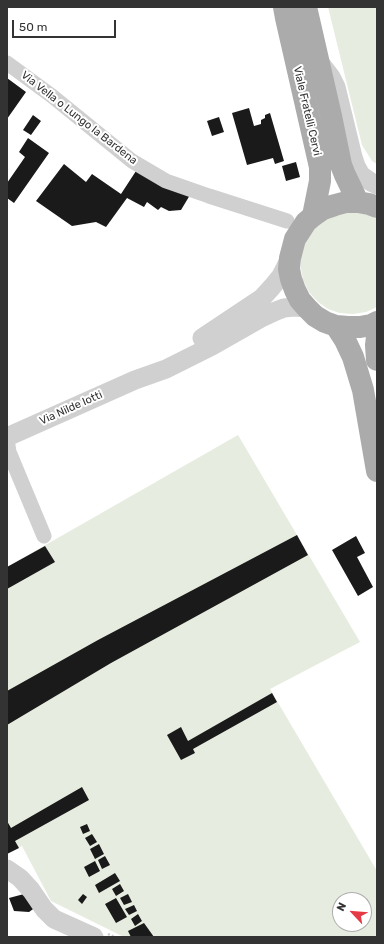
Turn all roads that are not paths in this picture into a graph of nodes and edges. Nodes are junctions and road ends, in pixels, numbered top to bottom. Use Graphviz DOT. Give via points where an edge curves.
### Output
graph roads {
  1 [pos="284,7"];
  2 [pos="306,7"];
  3 [pos="319,60"];
  4 [pos="7,63"];
  5 [pos="377,185"];
  6 [pos="368,205"];
  7 [pos="313,216"];
  8 [pos="286,221"];
  9 [pos="290,258"];
  10 [pos="307,308"];
  11 [pos="377,322"];
  12 [pos="336,326"];
  13 [pos="377,337"];
  14 [pos="377,360"];
  15 [pos="135,380"];
  16 [pos="7,438"];
  17 [pos="377,471"];
  18 [pos="44,536"];
  19 [pos="7,869"];
  20 [pos="94,937"];
  1 -- 7 [label="main road, Viale Fratelli Cervi" via="320,167"];
  2 -- 3 [label="main road, Viale Fratelli Cervi"];
  3 -- 5 [label="street" via="336,87 356,166 361,175"];
  3 -- 6 [label="main road, Viale Fratelli Cervi" via="341,164 345,175"];
  4 -- 8 [label="street, Via Vella o Lungo la Bardena" via="132,161 166,181"];
  6 -- 7 [label="main road, Viale Fratelli Cervi" via="346,202 323,209"];
  7 -- 9 [label="main road, Viale Fratelli Cervi" via="295,239"];
  9 -- 10 [label="main road, Viale Fratelli Cervi" via="294,290"];
  9 -- 15 [label="street" via="281,276 262,298"];
  10 -- 12 [label="main road, Viale Fratelli Cervi" via="315,316"];
  10 -- 15 [label="street" via="294,307 276,311 166,369"];
  11 -- 12 [label="main road, Viale Fratelli Cervi" via="360,327"];
  12 -- 17 [label="main road" via="353,357 361,383"];
  13 -- 14 [label="main road"];
  15 -- 16 [label="street, Via Nilde Iotti"];
  16 -- 18 [label="street, Via Nilde Iotti" via="9,452"];
  19 -- 20 [label="street" via="20,878 54,919"];
}
